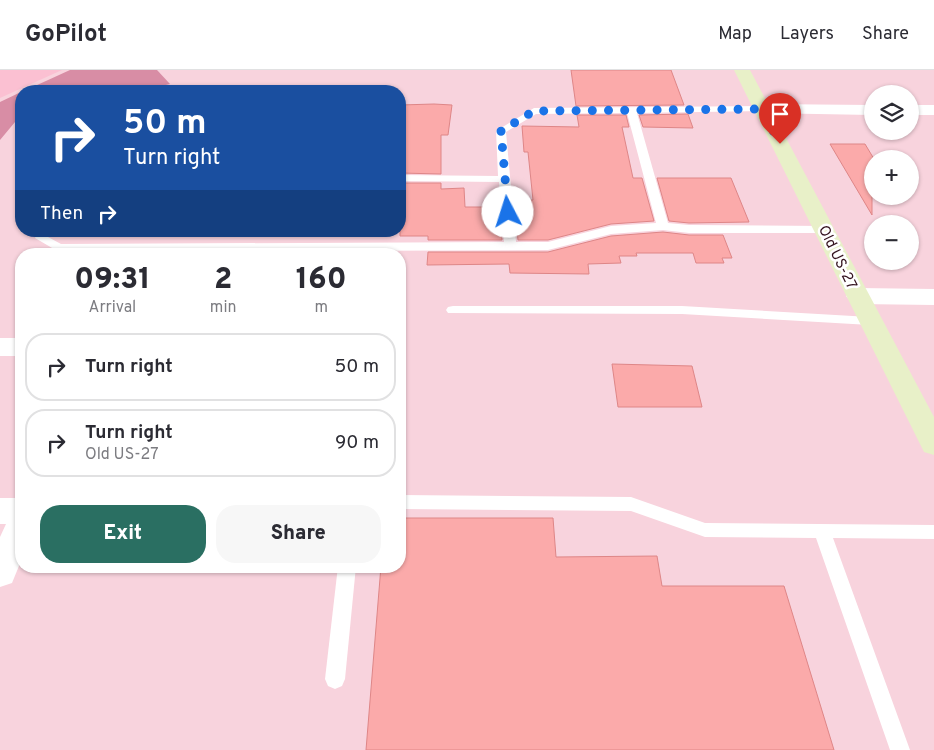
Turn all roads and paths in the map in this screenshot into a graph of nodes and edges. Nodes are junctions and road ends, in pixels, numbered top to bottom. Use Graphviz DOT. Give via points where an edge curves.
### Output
graph roads {
  1 [pos="742,70"];
  2 [pos="762,109"];
  3 [pos="864,110"];
  4 [pos="919,110"];
  5 [pos="934,110"];
  6 [pos="631,111"];
  7 [pos="406,178"];
  8 [pos="504,179"];
  9 [pos="663,226"];
  10 [pos="825,230"];
  11 [pos="41,237"];
  12 [pos="301,237"];
  13 [pos="299,246"];
  14 [pos="510,246"];
  15 [pos="59,248"];
  16 [pos="59,248"];
  17 [pos="858,296"];
  18 [pos="934,297"];
  19 [pos="453,310"];
  20 [pos="870,321"];
  21 [pos="0,347"];
  22 [pos="15,347"];
  23 [pos="934,444"];
  24 [pos="406,502"];
  25 [pos="0,511"];
  26 [pos="15,511"];
  27 [pos="822,531"];
  28 [pos="934,532"];
  29 [pos="15,539"];
  30 [pos="0,573"];
  31 [pos="345,573"];
  32 [pos="335,679"];
  33 [pos="900,750"];
  1 -- 2 [label="main road, Old US-27"];
  2 -- 3 [label="street"];
  2 -- 6 [label="lane"];
  2 -- 10 [label="main road, Old US-27"];
  4 -- 5 [label="street"];
  6 -- 8 [label="lane" via="534,111 501,131"];
  6 -- 9 [label="lane"];
  7 -- 8 [label="lane"];
  8 -- 14 [label="lane"];
  9 -- 10 [label="lane"];
  9 -- 14 [label="lane" via="611,230 548,246"];
  10 -- 17 [label="main road, Old US-27"];
  11 -- 15 [label="lane"];
  12 -- 13 [label="lane"];
  13 -- 14 [label="lane"];
  13 -- 16 [label="lane"];
  17 -- 18 [label="street"];
  17 -- 20 [label="main road, Old US-27"];
  19 -- 20 [label="lane" via="682,310"];
  20 -- 23 [label="main road, Old US-27"];
  21 -- 22 [label="street"];
  24 -- 27 [label="lane" via="631,504 704,530"];
  25 -- 26 [label="street"];
  27 -- 28 [label="lane"];
  27 -- 33 [label="lane"];
  29 -- 30 [label="street"];
  31 -- 32 [label="lane"];
}
